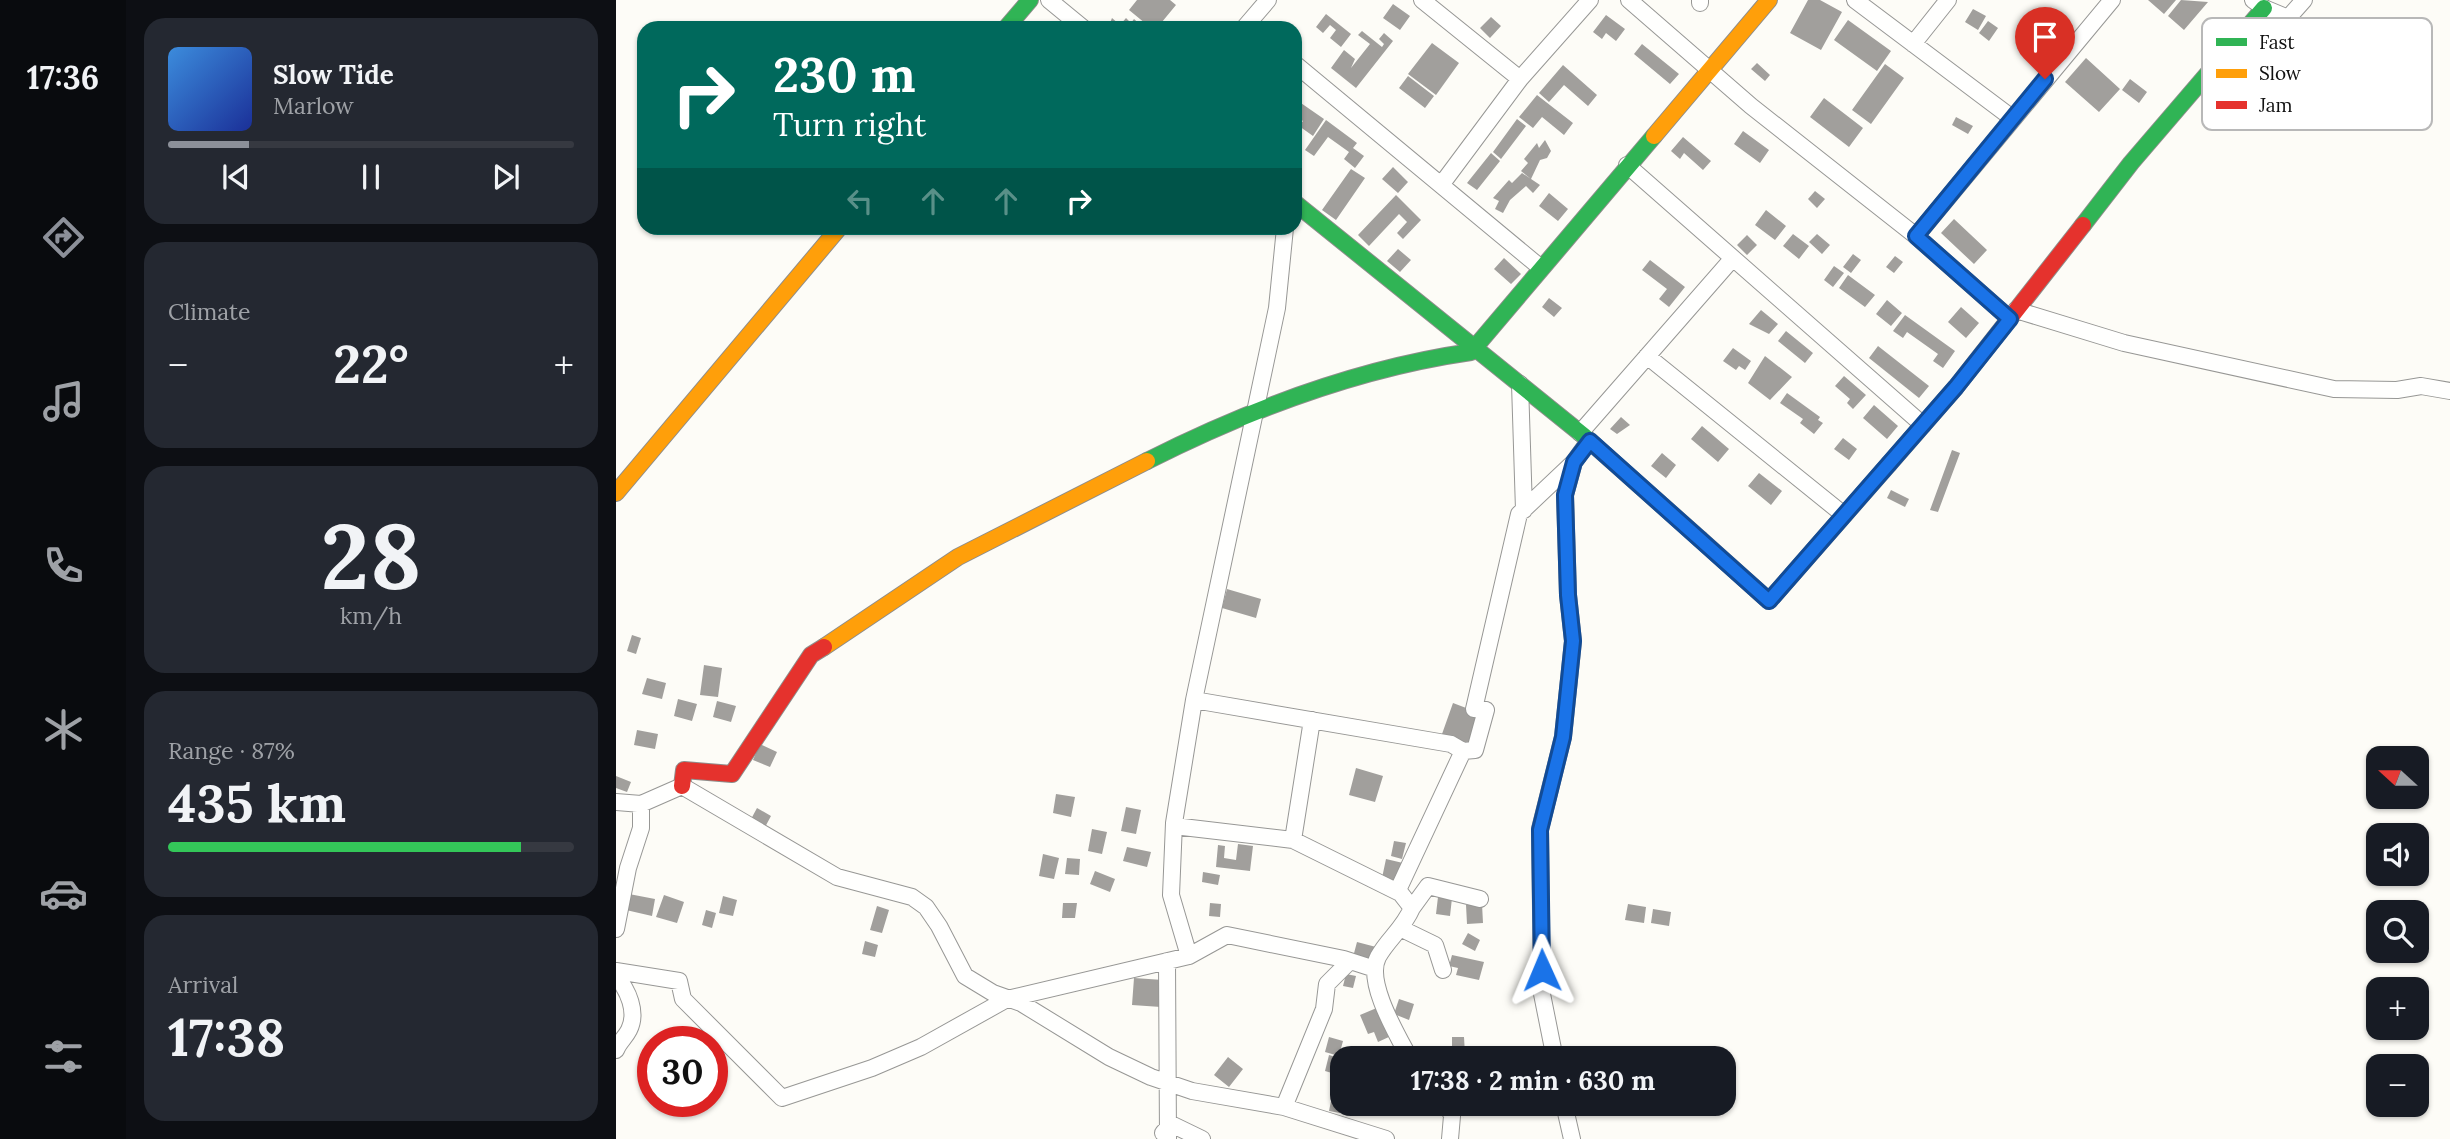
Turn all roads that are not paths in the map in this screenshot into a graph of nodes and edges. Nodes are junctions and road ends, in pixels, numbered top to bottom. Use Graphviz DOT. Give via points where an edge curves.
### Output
graph roads {
  1 [pos="1030,0"];
  2 [pos="1049,0"];
  3 [pos="1268,0"];
  4 [pos="1422,0"];
  5 [pos="1590,0"];
  6 [pos="1629,0"];
  7 [pos="1769,0"];
  8 [pos="1855,0"];
  9 [pos="1948,0"];
  10 [pos="2112,0"];
  11 [pos="2304,0"];
  12 [pos="2258,4"];
  13 [pos="2247,18"];
  14 [pos="1012,21"];
  15 [pos="1074,21"];
  16 [pos="1252,21"];
  17 [pos="1913,44"];
  18 [pos="1302,70"];
  19 [pos="1709,70"];
  20 [pos="2202,74"];
  21 [pos="1520,79"];
  22 [pos="2012,118"];
  23 [pos="1627,165"];
  24 [pos="1441,185"];
  25 [pos="1302,209"];
  26 [pos="833,235"];
  27 [pos="1284,235"];
  28 [pos="1916,236"];
  29 [pos="1733,258"];
  30 [pos="1541,268"];
  31 [pos="2013,314"];
  32 [pos="1475,348"];
  33 [pos="1647,356"];
  34 [pos="1520,384"];
  35 [pos="2450,391"];
  36 [pos="1257,413"];
  37 [pos="1923,425"];
  38 [pos="1585,437"];
  39 [pos="1574,462"];
  40 [pos="616,493"];
  41 [pos="1524,510"];
  42 [pos="1844,515"];
  43 [pos="1194,700"];
  44 [pos="1312,720"];
  45 [pos="1463,751"];
  46 [pos="682,786"];
  47 [pos="616,802"];
  48 [pos="641,804"];
  49 [pos="1174,826"];
  50 [pos="1293,840"];
  51 [pos="1400,893"];
  52 [pos="1480,899"];
  53 [pos="1412,908"];
  54 [pos="616,929"];
  55 [pos="1402,929"];
  56 [pos="1189,956"];
  57 [pos="1167,961"];
  58 [pos="1350,961"];
  59 [pos="1375,969"];
  60 [pos="1443,970"];
  61 [pos="616,973"];
  62 [pos="1007,999"];
  63 [pos="1403,1046"];
  64 [pos="1552,1046"];
  65 [pos="616,1049"];
  66 [pos="1170,1084"];
  67 [pos="1283,1107"];
  68 [pos="1452,1116"];
  69 [pos="1567,1116"];
  70 [pos="1165,1135"];
  71 [pos="1202,1139"];
  72 [pos="1386,1139"];
  73 [pos="1450,1139"];
  74 [pos="1572,1139"];
  1 -- 14 [label="street"];
  2 -- 15 [label="street"];
  3 -- 16 [label="street"];
  4 -- 21 [label="street"];
  5 -- 21 [label="street"];
  6 -- 19 [label="street"];
  7 -- 19 [label="street"];
  8 -- 17 [label="street"];
  9 -- 17 [label="street"];
  10 -- 22 [label="street"];
  11 -- 12 [label="street" via="2288,18"];
  12 -- 13 [label="street"];
  17 -- 22 [label="street"];
  18 -- 24 [label="street"];
  19 -- 23 [label="street"];
  19 -- 28 [label="street"];
  20 -- 31 [label="street"];
  21 -- 24 [label="street"];
  22 -- 28 [label="street"];
  23 -- 29 [label="street"];
  23 -- 30 [label="street"];
  24 -- 30 [label="street"];
  25 -- 32 [label="street"];
  26 -- 40 [label="street"];
  27 -- 36 [label="street" via="1278,308"];
  28 -- 31 [label="street"];
  29 -- 33 [label="street"];
  29 -- 37 [label="street"];
  30 -- 32 [label="street"];
  31 -- 35 [label="street" via="2334,389 2421,386"];
  31 -- 37 [label="street"];
  32 -- 34 [label="street"];
  32 -- 36 [label="street" via="1352,378"];
  33 -- 38 [label="street"];
  33 -- 42 [label="street"];
  34 -- 38 [label="street"];
  34 -- 41 [label="street"];
  36 -- 43 [label="street"];
  36 -- 46 [label="street" via="1202,433 958,557 811,655 732,774 684,770"];
  37 -- 42 [label="street"];
  38 -- 39 [label="street"];
  38 -- 42 [label="street" via="1769,601"];
  39 -- 41 [label="street"];
  39 -- 64 [label="street" via="1565,495 1573,641 1563,737 1540,830 1542,993"];
  41 -- 45 [label="street" via="1519,514 1474,709 1486,710 1475,750"];
  43 -- 44 [label="street"];
  43 -- 49 [label="street"];
  44 -- 45 [label="street" via="1451,744"];
  44 -- 50 [label="street"];
  45 -- 51 [label="street" via="1413,852"];
  46 -- 48 [label="street"];
  46 -- 62 [label="street" via="837,877 912,897 939,926 965,976"];
  47 -- 48 [label="street"];
  48 -- 54 [label="street" via="641,828"];
  49 -- 50 [label="street"];
  49 -- 56 [label="street" via="1171,895"];
  50 -- 51 [label="street"];
  51 -- 53 [label="street"];
  52 -- 53 [label="street" via="1429,886"];
  53 -- 55 [label="street"];
  55 -- 59 [label="street" via="1379,955"];
  55 -- 60 [label="street" via="1435,945"];
  56 -- 57 [label="street"];
  56 -- 58 [label="street" via="1227,935"];
  57 -- 62 [label="street"];
  57 -- 66 [label="street"];
  58 -- 59 [label="street"];
  58 -- 67 [label="street" via="1327,984 1324,1009"];
  59 -- 63 [label="street" via="1390,1021"];
  61 -- 62 [label="street" via="679,981 683,999 782,1098 921,1047"];
  61 -- 65 [label="street" via="632,1013 629,1030"];
  62 -- 66 [label="street" via="1108,1057"];
  66 -- 67 [label="street"];
  66 -- 70 [label="street"];
  67 -- 72 [label="street"];
  68 -- 73 [label="street"];
  69 -- 74 [label="street"];
  70 -- 71 [label="street" via="1171,1125"];
}
